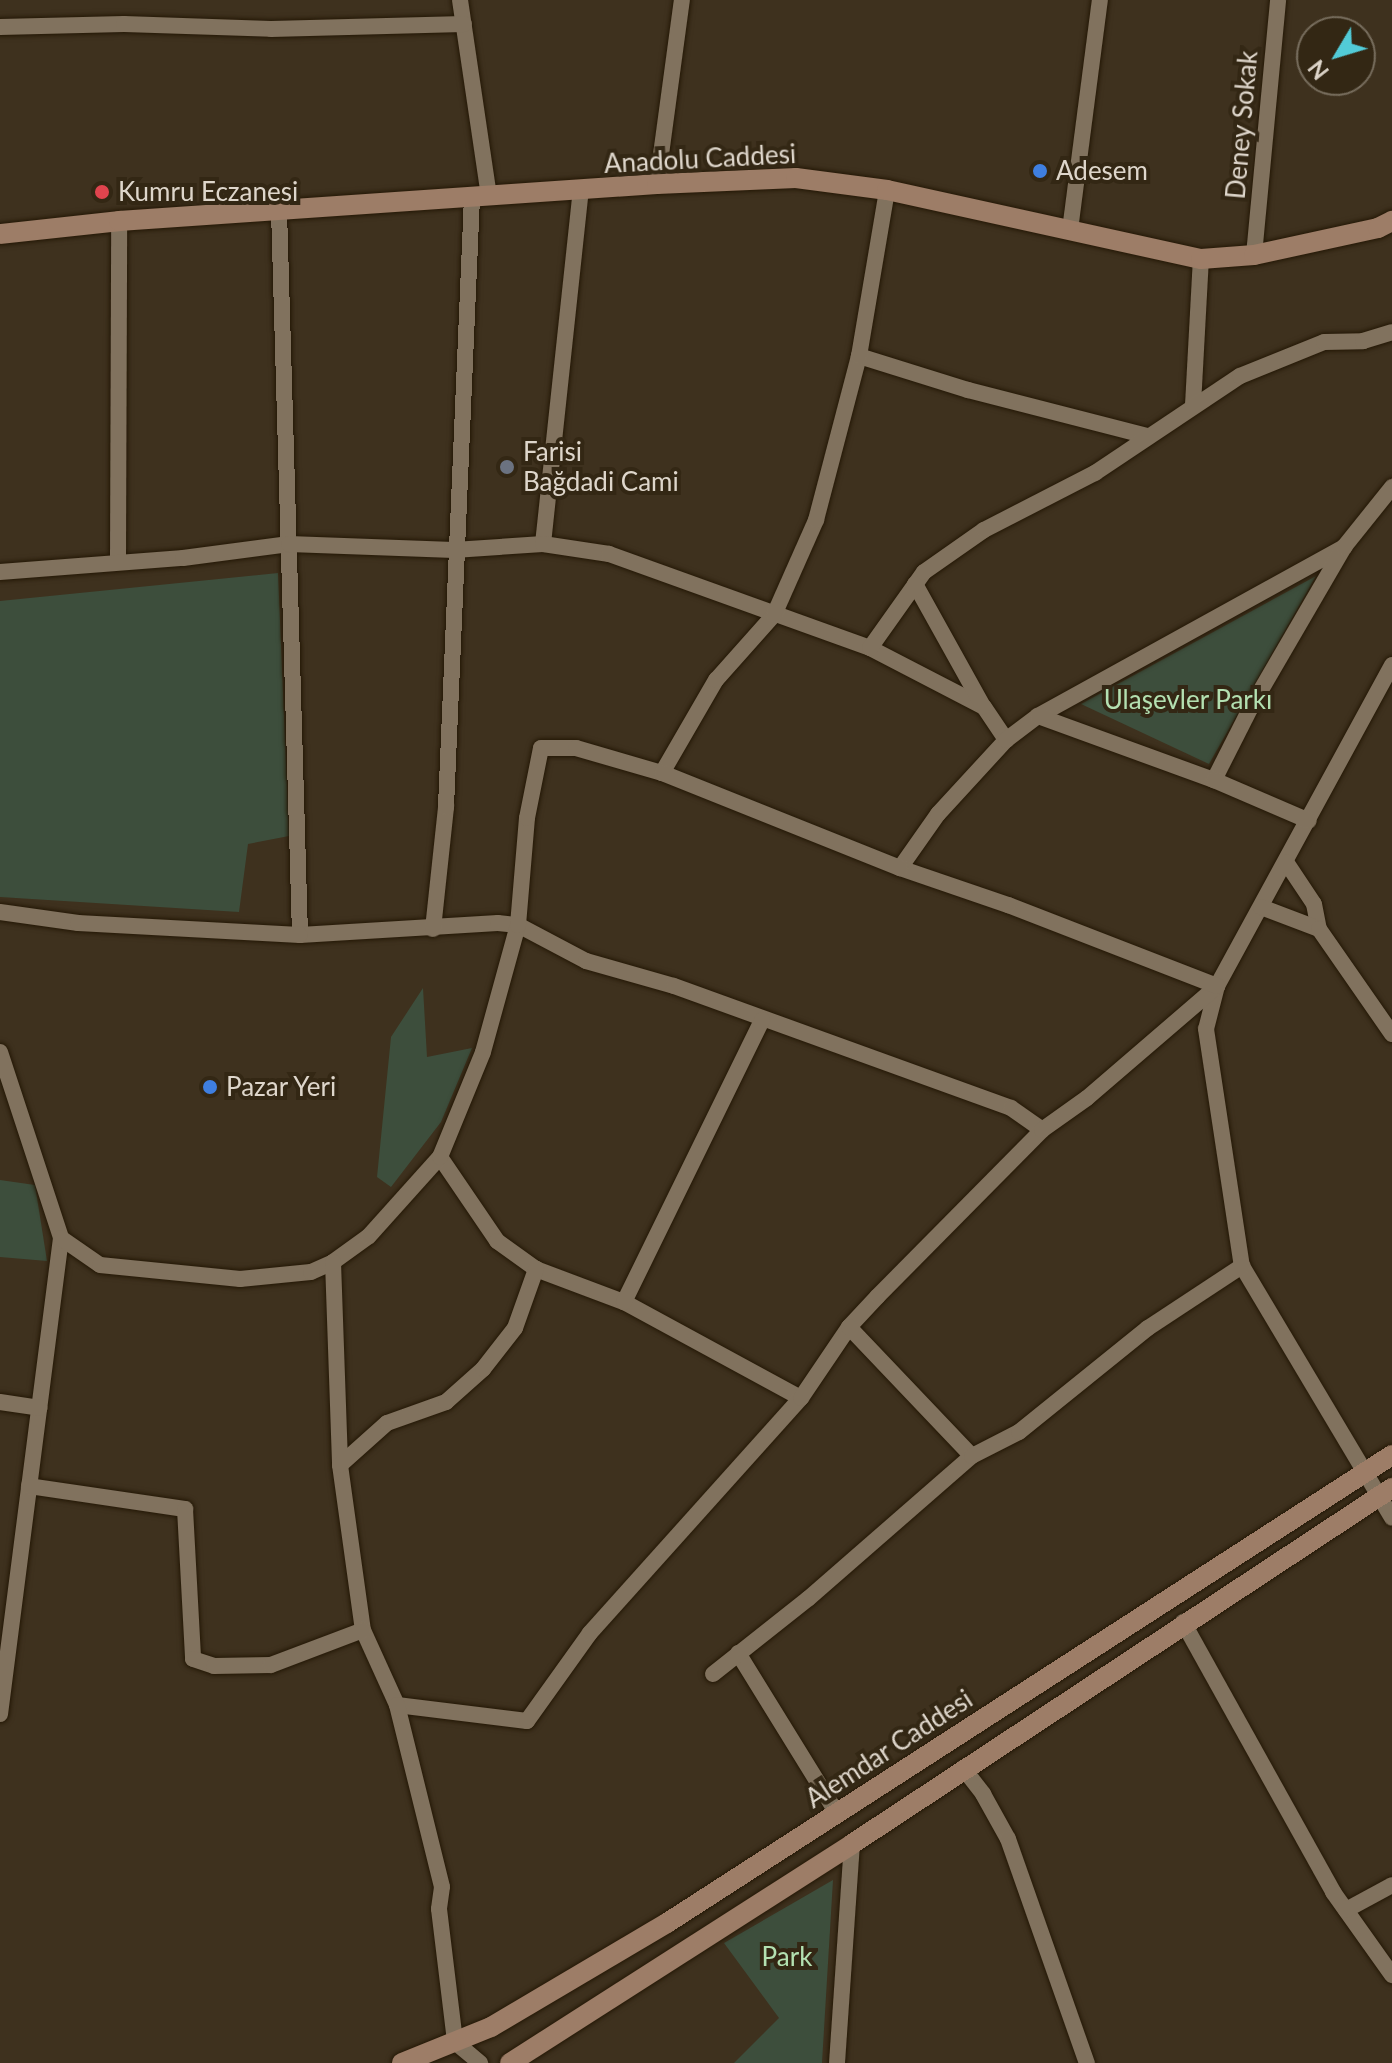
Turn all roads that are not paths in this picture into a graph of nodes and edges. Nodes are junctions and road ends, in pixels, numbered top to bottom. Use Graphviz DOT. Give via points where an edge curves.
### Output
graph roads {
  1 [pos="460,0"];
  2 [pos="682,0"];
  3 [pos="1100,0"];
  4 [pos="1278,0"];
  5 [pos="464,24"];
  6 [pos="0,27"];
  7 [pos="657,184"];
  8 [pos="887,190"];
  9 [pos="581,191"];
  10 [pos="480,197"];
  11 [pos="279,210"];
  12 [pos="119,221"];
  13 [pos="1392,221"];
  14 [pos="1070,230"];
  15 [pos="0,234"];
  16 [pos="1254,255"];
  17 [pos="1201,259"];
  18 [pos="1392,332"];
  19 [pos="859,356"];
  20 [pos="1193,405"];
  21 [pos="1147,436"];
  22 [pos="1392,487"];
  23 [pos="289,544"];
  24 [pos="543,544"];
  25 [pos="1344,547"];
  26 [pos="454,550"];
  27 [pos="118,561"];
  28 [pos="0,572"];
  29 [pos="915,584"];
  30 [pos="774,615"];
  31 [pos="870,648"];
  32 [pos="1392,665"];
  33 [pos="984,707"];
  34 [pos="1038,716"];
  35 [pos="1006,740"];
  36 [pos="662,773"];
  37 [pos="1214,780"];
  38 [pos="1309,821"];
  39 [pos="1286,862"];
  40 [pos="900,868"];
  41 [pos="1261,907"];
  42 [pos="0,912"];
  43 [pos="518,925"];
  44 [pos="433,929"];
  45 [pos="1319,929"];
  46 [pos="300,935"];
  47 [pos="1217,986"];
  48 [pos="762,1020"];
  49 [pos="1389,1021"];
  50 [pos="0,1052"];
  51 [pos="1042,1130"];
  52 [pos="440,1157"];
  53 [pos="61,1238"];
  54 [pos="333,1262"];
  55 [pos="1242,1266"];
  56 [pos="536,1269"];
  57 [pos="624,1302"];
  58 [pos="849,1327"];
  59 [pos="801,1398"];
  60 [pos="0,1402"];
  61 [pos="40,1408"];
  62 [pos="1392,1455"];
  63 [pos="972,1456"];
  64 [pos="340,1465"];
  65 [pos="1365,1473"];
  66 [pos="29,1486"];
  67 [pos="1385,1492"];
  68 [pos="1392,1518"];
  69 [pos="1183,1622"];
  70 [pos="363,1630"];
  71 [pos="5,1636"];
  72 [pos="738,1653"];
  73 [pos="713,1674"];
  74 [pos="397,1705"];
  75 [pos="0,1714"];
  76 [pos="963,1768"];
  77 [pos="837,1813"];
  78 [pos="852,1844"];
  79 [pos="1392,1885"];
  80 [pos="1346,1910"];
  81 [pos="1392,1974"];
  82 [pos="455,2042"];
  83 [pos="427,2058"];
  84 [pos="402,2063"];
  85 [pos="480,2063"];
  86 [pos="510,2063"];
  87 [pos="837,2063"];
  88 [pos="1087,2063"];
  1 -- 5 [label="street"];
  2 -- 7 [label="street"];
  3 -- 14 [label="street"];
  4 -- 16 [label="street, Deney Sokak"];
  5 -- 6 [label="street"];
  5 -- 10 [label="street"];
  7 -- 8 [label="main road, Anadolu Caddesi" via="796,178"];
  7 -- 9 [label="main road, Anadolu Caddesi"];
  8 -- 14 [label="main road, Anadolu Caddesi"];
  8 -- 19 [label="street"];
  9 -- 10 [label="main road, Anadolu Caddesi"];
  9 -- 24 [label="street"];
  10 -- 11 [label="main road, Anadolu Caddesi"];
  10 -- 26 [label="street"];
  11 -- 12 [label="main road, Anadolu Caddesi"];
  11 -- 23 [label="street"];
  12 -- 15 [label="main road, Anadolu Caddesi"];
  12 -- 27 [label="street"];
  13 -- 16 [label="main road, Anadolu Caddesi"];
  14 -- 17 [label="main road, Anadolu Caddesi"];
  16 -- 17 [label="main road, Anadolu Caddesi"];
  17 -- 20 [label="street"];
  18 -- 20 [label="street" via="1363,341 1324,342 1240,376"];
  19 -- 21 [label="street"];
  19 -- 30 [label="street" via="816,520"];
  20 -- 21 [label="street"];
  21 -- 29 [label="street" via="1095,473 984,530"];
  22 -- 25 [label="street"];
  23 -- 26 [label="street"];
  23 -- 27 [label="street"];
  23 -- 46 [label="street"];
  24 -- 26 [label="street"];
  24 -- 30 [label="street" via="609,554"];
  25 -- 34 [label="street"];
  25 -- 37 [label="street"];
  26 -- 44 [label="street" via="446,807"];
  27 -- 28 [label="street"];
  29 -- 31 [label="street"];
  29 -- 33 [label="street"];
  30 -- 31 [label="street"];
  30 -- 36 [label="street" via="716,680"];
  31 -- 33 [label="street"];
  32 -- 38 [label="street"];
  33 -- 35 [label="street"];
  34 -- 35 [label="street"];
  34 -- 37 [label="street"];
  35 -- 40 [label="street" via="938,814"];
  36 -- 40 [label="street"];
  36 -- 43 [label="street" via="576,748 541,748 527,818"];
  37 -- 38 [label="street"];
  38 -- 39 [label="street"];
  39 -- 41 [label="street"];
  39 -- 45 [label="street" via="1314,904"];
  40 -- 47 [label="street"];
  41 -- 45 [label="street"];
  41 -- 47 [label="street"];
  42 -- 46 [label="street" via="78,923"];
  43 -- 44 [label="street"];
  43 -- 48 [label="street" via="586,961 674,986"];
  43 -- 52 [label="street" via="483,1052"];
  44 -- 46 [label="street"];
  45 -- 49 [label="street"];
  47 -- 51 [label="street"];
  47 -- 55 [label="street" via="1206,1029"];
  48 -- 51 [label="street" via="1011,1108"];
  48 -- 57 [label="street"];
  50 -- 53 [label="street"];
  51 -- 58 [label="street"];
  52 -- 54 [label="street" via="369,1236"];
  52 -- 56 [label="street" via="497,1241"];
  53 -- 54 [label="street" via="100,1265 240,1279 311,1272"];
  53 -- 61 [label="street"];
  54 -- 64 [label="street"];
  55 -- 63 [label="street" via="1148,1328 1019,1432"];
  55 -- 65 [label="street"];
  56 -- 57 [label="street"];
  56 -- 64 [label="street" via="515,1328 483,1369 446,1402 387,1423"];
  57 -- 59 [label="street"];
  58 -- 59 [label="street"];
  58 -- 63 [label="street"];
  59 -- 74 [label="street" via="590,1633 527,1721"];
  60 -- 61 [label="street"];
  61 -- 66 [label="street"];
  62 -- 65 [label="main road, Alemdar Caddesi"];
  63 -- 72 [label="street"];
  64 -- 70 [label="street"];
  65 -- 67 [label="street"];
  65 -- 77 [label="main road, Alemdar Caddesi"];
  66 -- 70 [label="street" via="185,1509 193,1659 214,1666 271,1665"];
  66 -- 71 [label="street"];
  67 -- 68 [label="street"];
  67 -- 69 [label="main road"];
  69 -- 76 [label="main road"];
  69 -- 80 [label="street"];
  70 -- 74 [label="street"];
  71 -- 75 [label="street"];
  72 -- 73 [label="street"];
  72 -- 77 [label="street"];
  74 -- 82 [label="street" via="442,1887 439,1909"];
  76 -- 78 [label="main road"];
  76 -- 88 [label="street" via="1008,1839"];
  77 -- 82 [label="main road, Alemdar Caddesi" via="667,1923 491,2027"];
  78 -- 86 [label="main road"];
  78 -- 87 [label="street"];
  79 -- 80 [label="street"];
  80 -- 81 [label="street"];
  82 -- 83 [label="main road, Alemdar Caddesi"];
  82 -- 85 [label="street"];
  83 -- 84 [label="main road, Alemdar Caddesi"];
}
